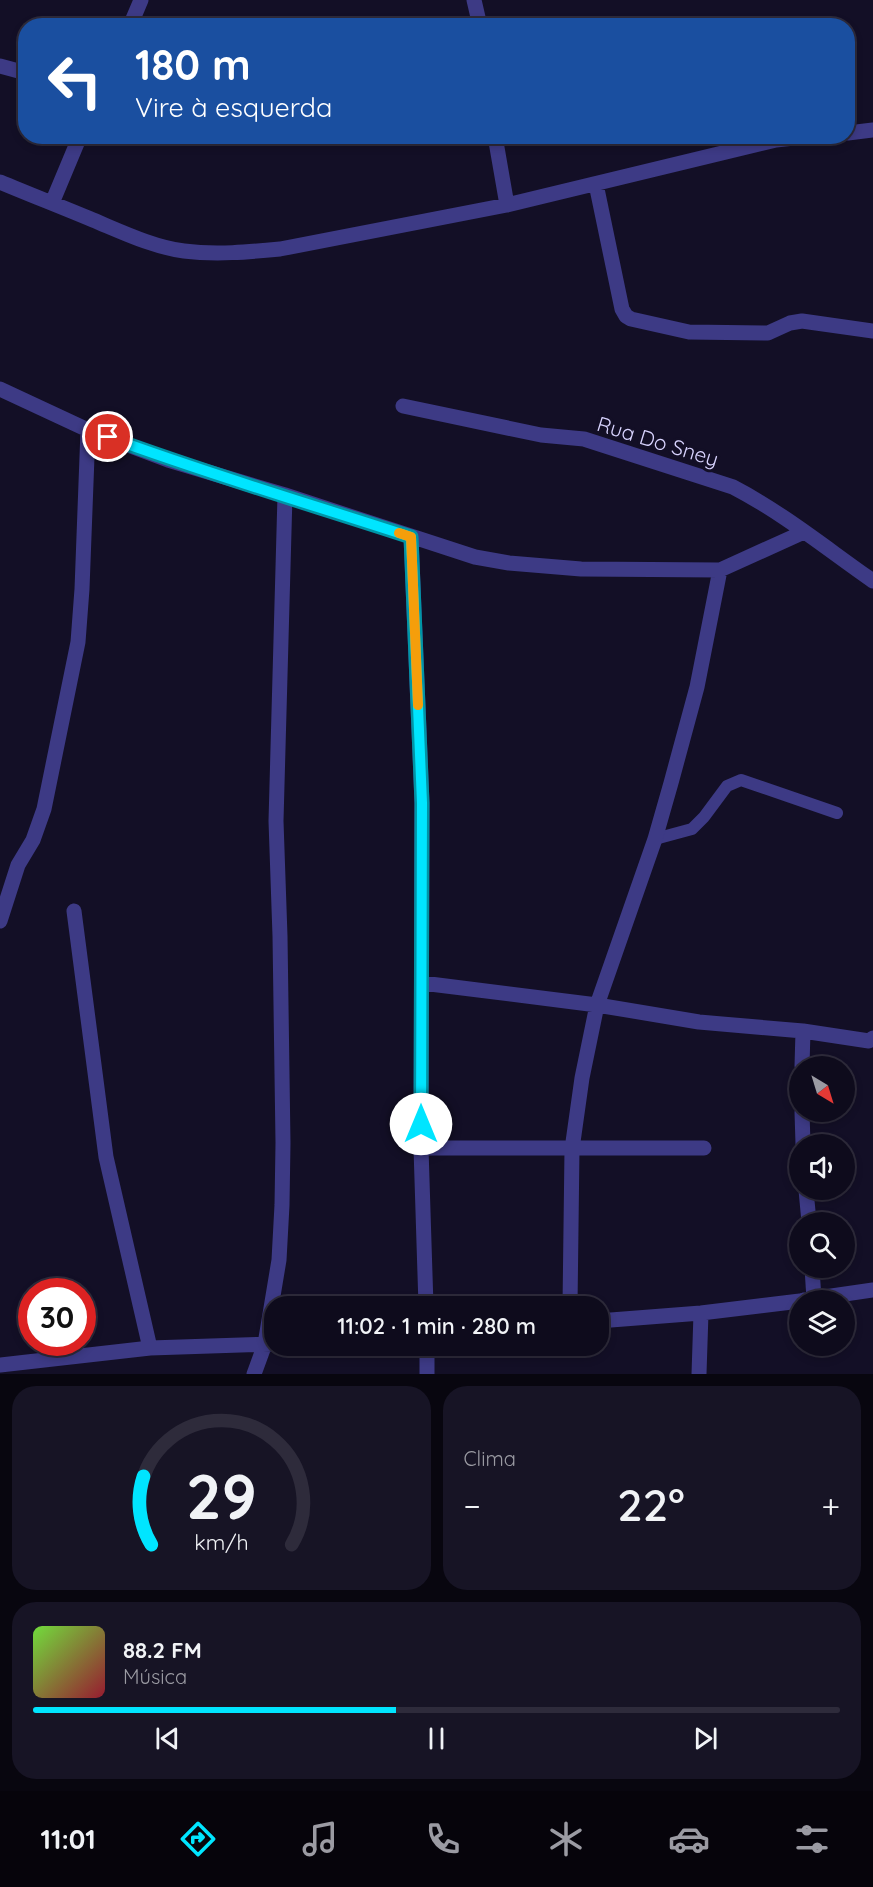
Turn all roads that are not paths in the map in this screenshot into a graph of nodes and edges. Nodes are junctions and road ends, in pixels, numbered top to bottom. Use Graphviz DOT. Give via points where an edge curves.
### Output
graph roads {
  1 [pos="141,0"];
  2 [pos="474,0"];
  3 [pos="133,18"];
  4 [pos="478,18"];
  5 [pos="0,66"];
  6 [pos="18,71"];
  7 [pos="873,130"];
  8 [pos="855,132"];
  9 [pos="77,144"];
  10 [pos="496,144"];
  11 [pos="760,144"];
  12 [pos="0,183"];
  13 [pos="596,184"];
  14 [pos="52,202"];
  15 [pos="507,205"];
  16 [pos="873,331"];
  17 [pos="0,389"];
  18 [pos="403,406"];
  19 [pos="88,430"];
  20 [pos="285,495"];
  21 [pos="804,532"];
  22 [pos="411,537"];
  23 [pos="720,570"];
  24 [pos="873,581"];
  25 [pos="837,813"];
  26 [pos="655,839"];
  27 [pos="74,911"];
  28 [pos="1,914"];
  29 [pos="422,983"];
  30 [pos="597,1005"];
  31 [pos="803,1031"];
  32 [pos="873,1038"];
  33 [pos="802,1056"];
  34 [pos="421,1148"];
  35 [pos="704,1148"];
  36 [pos="572,1149"];
  37 [pos="873,1290"];
  38 [pos="855,1293"];
  39 [pos="275,1296"];
  40 [pos="426,1296"];
  41 [pos="570,1296"];
  42 [pos="789,1302"];
  43 [pos="701,1313"];
  44 [pos="609,1320"];
  45 [pos="264,1344"];
  46 [pos="150,1348"];
  47 [pos="264,1355"];
  48 [pos="427,1356"];
  49 [pos="5,1368"];
  50 [pos="254,1374"];
  51 [pos="427,1374"];
  52 [pos="699,1374"];
  1 -- 3 [label="street"];
  2 -- 4 [label="street"];
  5 -- 6 [label="street"];
  7 -- 8 [label="street"];
  9 -- 14 [label="street"];
  10 -- 15 [label="street"];
  11 -- 13 [label="street"];
  12 -- 14 [label="street"];
  13 -- 15 [label="street"];
  13 -- 16 [label="street" via="622,309 631,319 689,332 768,333 802,321"];
  14 -- 15 [label="street" via="155,244 211,253 280,249"];
  17 -- 19 [label="street"];
  18 -- 21 [label="street, Rua Do Sney" via="541,435 595,442 733,487"];
  19 -- 20 [label="street" via="168,460"];
  19 -- 28 [label="street" via="78,642 44,809"];
  20 -- 22 [label="street"];
  20 -- 39 [label="street" via="276,821 284,1143"];
  21 -- 23 [label="street"];
  21 -- 24 [label="street, Rua Do Sney"];
  22 -- 23 [label="street" via="509,563 581,569"];
  22 -- 29 [label="street" via="422,803"];
  23 -- 26 [label="street" via="697,687"];
  25 -- 26 [label="lane" via="741,780 727,786 692,830"];
  26 -- 30 [label="street"];
  27 -- 46 [label="street" via="106,1157"];
  29 -- 30 [label="street"];
  29 -- 34 [label="street"];
  30 -- 31 [label="street" via="699,1022"];
  30 -- 36 [label="street"];
  31 -- 32 [label="street" via="869,1041"];
  31 -- 33 [label="street"];
  34 -- 36 [label="street"];
  34 -- 40 [label="street"];
  35 -- 36 [label="street"];
  36 -- 41 [label="street"];
  37 -- 38 [label="street"];
  42 -- 43 [label="street"];
  43 -- 44 [label="street"];
  43 -- 52 [label="street"];
  45 -- 46 [label="street"];
  46 -- 49 [label="street"];
  47 -- 50 [label="street"];
  48 -- 51 [label="street"];
}
